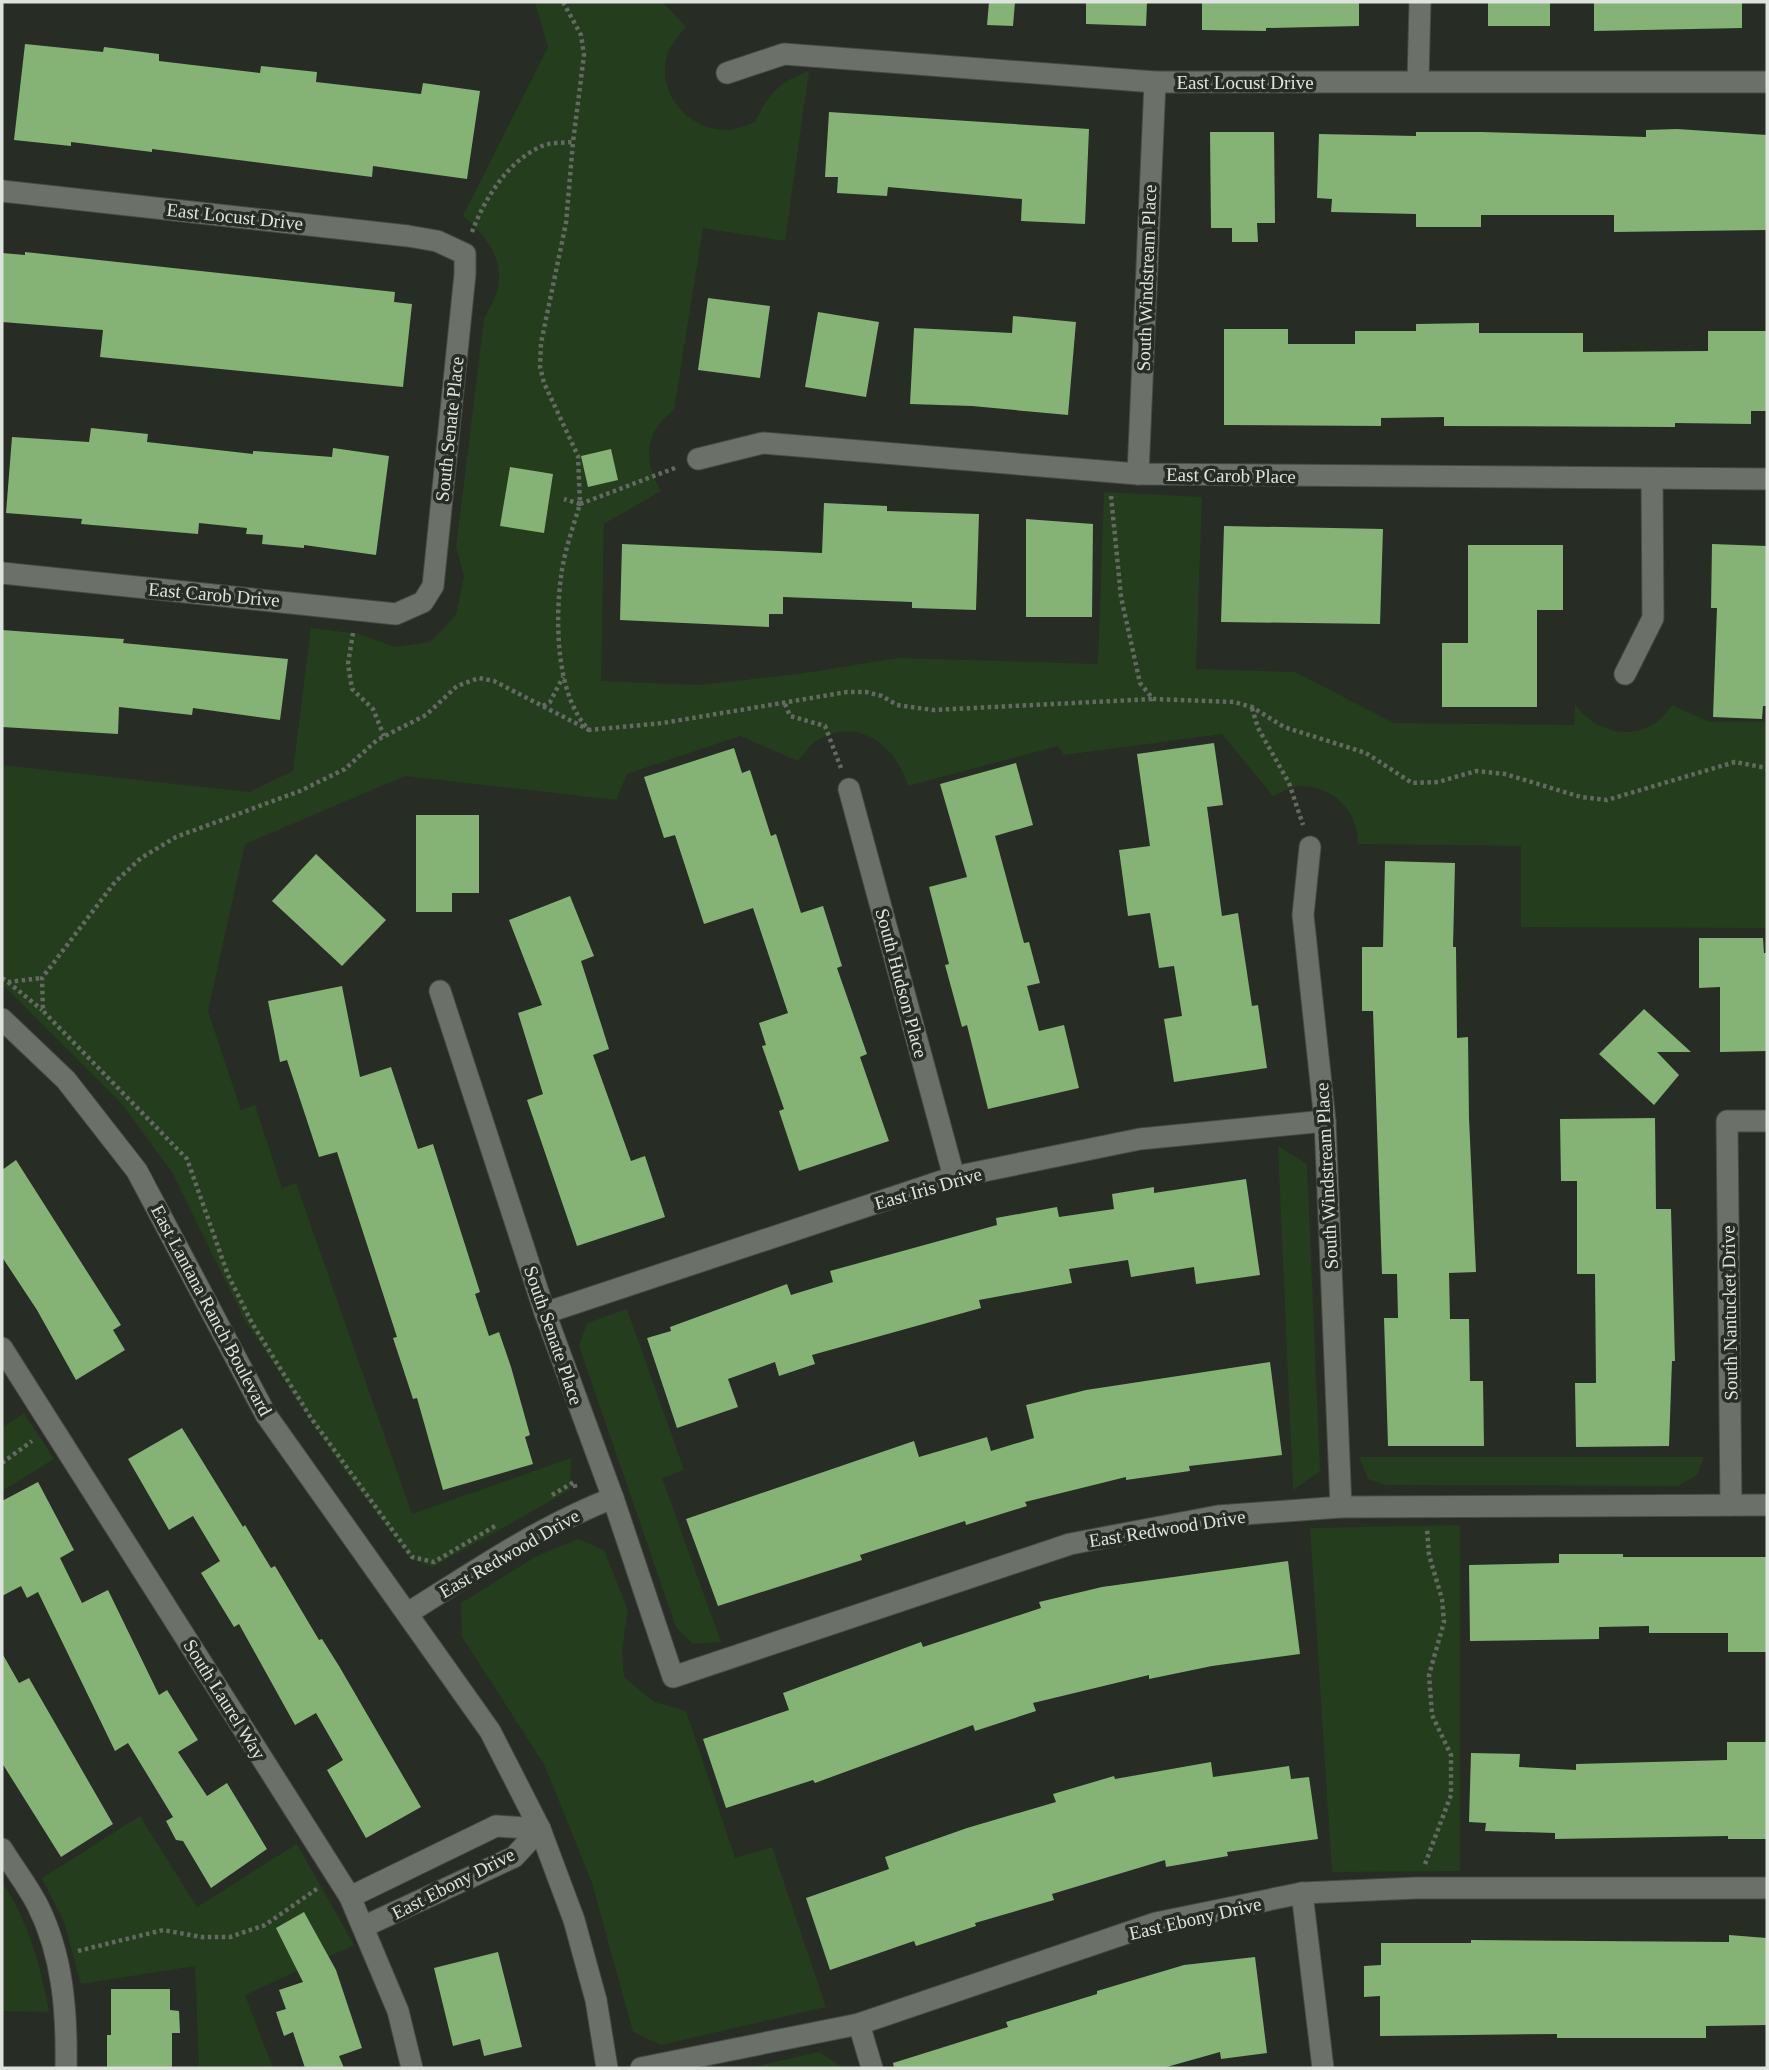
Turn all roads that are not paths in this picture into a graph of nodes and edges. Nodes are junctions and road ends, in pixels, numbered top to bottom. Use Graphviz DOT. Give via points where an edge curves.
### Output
graph roads {
  1 [pos="1420,2"];
  2 [pos="727,73"];
  3 [pos="1418,80"];
  4 [pos="1155,82"];
  5 [pos="1767,82"];
  6 [pos="2,191"];
  7 [pos="465,254"];
  8 [pos="698,459"];
  9 [pos="1138,474"];
  10 [pos="1652,478"];
  11 [pos="1767,479"];
  12 [pos="2,573"];
  13 [pos="423,602"];
  14 [pos="1626,674"];
  15 [pos="849,789"];
  16 [pos="1310,847"];
  17 [pos="440,991"];
  18 [pos="2,1019"];
  19 [pos="1325,1121"];
  20 [pos="1767,1121"];
  21 [pos="954,1177"];
  22 [pos="544,1313"];
  23 [pos="2,1348"];
  24 [pos="612,1498"];
  25 [pos="1731,1505"];
  26 [pos="1767,1505"];
  27 [pos="1341,1507"];
  28 [pos="408,1614"];
  29 [pos="673,1677"];
  30 [pos="540,1829"];
  31 [pos="2,1849"];
  32 [pos="1767,1888"];
  33 [pos="1302,1893"];
  34 [pos="350,1897"];
  35 [pos="363,1927"];
  36 [pos="859,2024"];
  37 [pos="66,2068"];
  38 [pos="412,2068"];
  39 [pos="607,2068"];
  40 [pos="641,2068"];
  41 [pos="872,2068"];
  42 [pos="1322,2068"];
  1 -- 3 [label="street"];
  2 -- 4 [label="street, East Locust Drive" via="784,54"];
  3 -- 4 [label="street, East Locust Drive"];
  3 -- 5 [label="street, East Locust Drive"];
  4 -- 9 [label="street, South Windstream Place"];
  6 -- 7 [label="street, East Locust Drive" via="408,236 437,241"];
  7 -- 13 [label="street, South Senate Place" via="433,586"];
  8 -- 9 [label="street, East Carob Place" via="763,443"];
  9 -- 10 [label="street, East Carob Place"];
  10 -- 11 [label="street, East Carob Place"];
  10 -- 14 [label="street" via="1653,618"];
  12 -- 13 [label="street, East Carob Drive" via="396,614"];
  15 -- 21 [label="street, South Hudson Place"];
  16 -- 19 [label="street, South Windstream Place" via="1303,915"];
  17 -- 22 [label="street, South Senate Place"];
  18 -- 28 [label="street, East Lantana Ranch Boulevard" via="66,1080 137,1171 266,1415"];
  19 -- 21 [label="street, East Iris Drive" via="1140,1139"];
  19 -- 27 [label="street, South Windstream Place"];
  20 -- 25 [label="street, South Nantucket Drive" via="1727,1121"];
  21 -- 22 [label="street, East Iris Drive"];
  22 -- 24 [label="street, South Senate Place"];
  23 -- 34 [label="street, South Laurel Way"];
  24 -- 28 [label="street, East Redwood Drive" via="513,1548"];
  24 -- 29 [label="street, South Senate Place"];
  25 -- 26 [label="street, East Redwood Drive"];
  25 -- 27 [label="street, East Redwood Drive"];
  27 -- 29 [label="street, East Redwood Drive" via="1218,1516 1070,1545"];
  28 -- 30 [label="street, East Lantana Ranch Boulevard" via="490,1731"];
  30 -- 34 [label="street, East Ebony Drive" via="496,1826"];
  30 -- 35 [label="street, East Ebony Drive" via="514,1857"];
  30 -- 39 [label="street, East Lantana Ranch Boulevard" via="574,1920 596,2000"];
  31 -- 37 [label="street" via="37,1904 57,1957"];
  32 -- 33 [label="street, East Ebony Drive" via="1416,1888"];
  33 -- 36 [label="street, East Ebony Drive" via="1156,1923"];
  33 -- 42 [label="street"];
  34 -- 35 [label="street, South Laurel Way"];
  35 -- 38 [label="street, South Laurel Way" via="398,2011"];
  36 -- 40 [label="street, East Ebony Drive"];
  36 -- 41 [label="street"];
}
